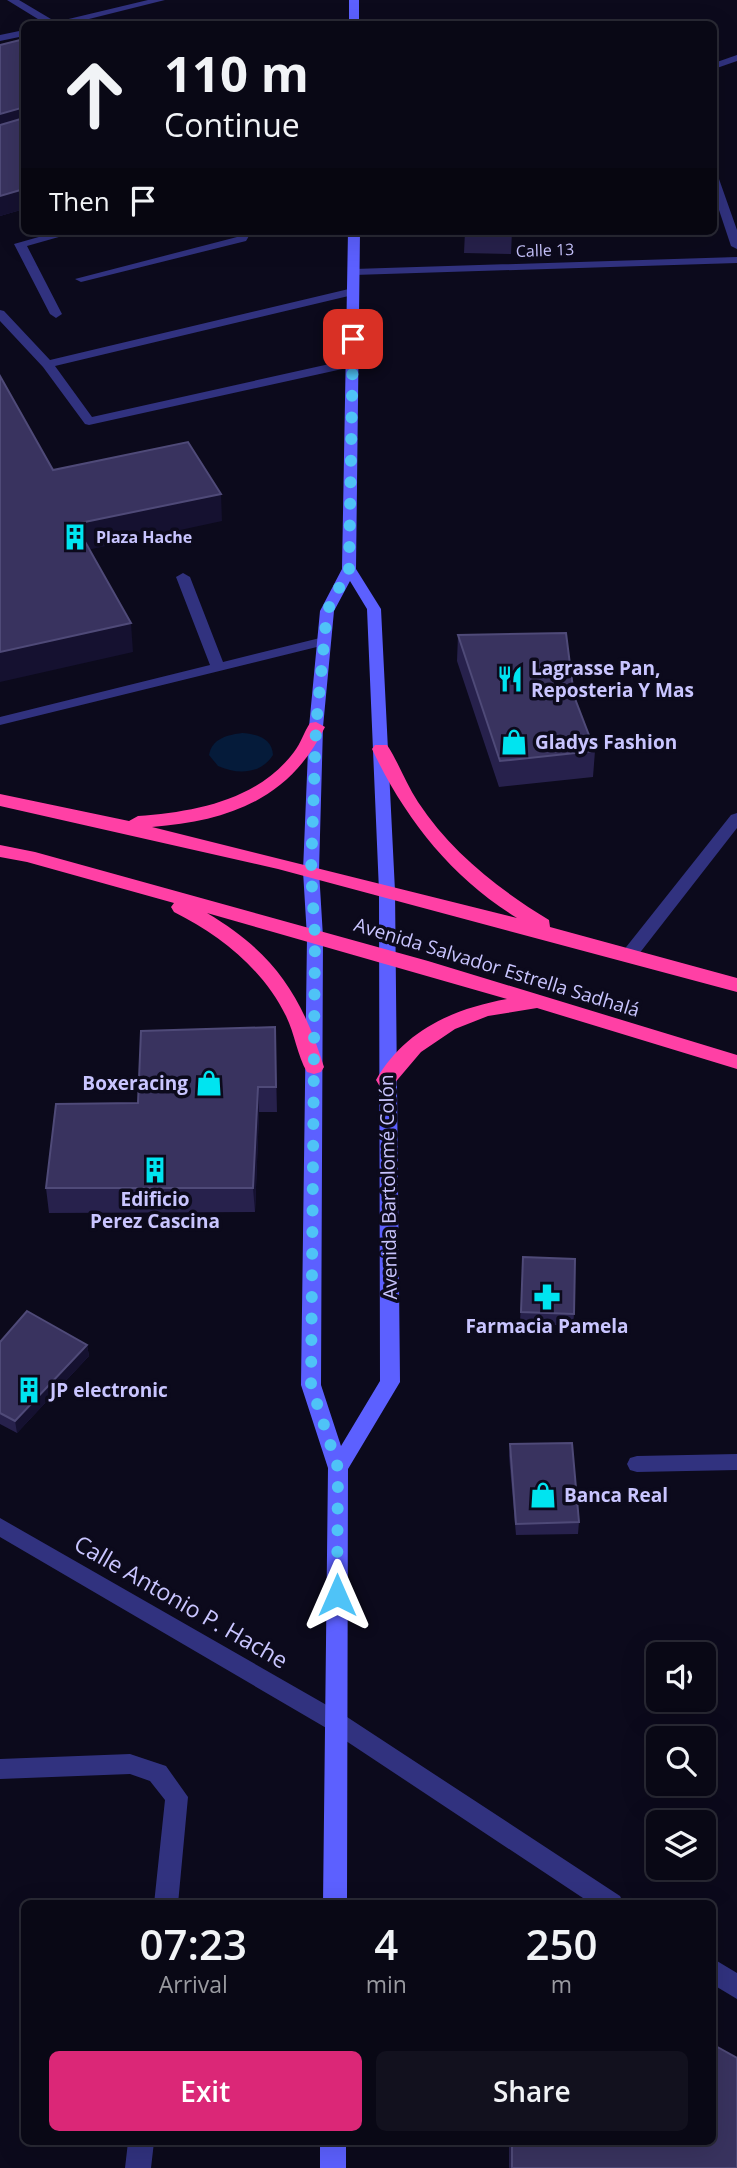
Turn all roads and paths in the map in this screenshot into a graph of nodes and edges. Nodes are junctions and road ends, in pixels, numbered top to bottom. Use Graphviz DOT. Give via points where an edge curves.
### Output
graph roads {
  1 [pos="12,0"];
  2 [pos="160,0"];
  3 [pos="354,0"];
  4 [pos="46,21"];
  5 [pos="72,21"];
  6 [pos="354,21"];
  7 [pos="21,34"];
  8 [pos="0,38"];
  9 [pos="737,58"];
  10 [pos="717,65"];
  11 [pos="717,188"];
  12 [pos="57,235"];
  13 [pos="244,235"];
  14 [pos="354,235"];
  15 [pos="737,246"];
  16 [pos="737,260"];
  17 [pos="354,272"];
  18 [pos="81,279"];
  19 [pos="353,292"];
  20 [pos="0,314"];
  21 [pos="56,314"];
  22 [pos="352,363"];
  23 [pos="47,364"];
  24 [pos="349,569"];
  25 [pos="183,577"];
  26 [pos="324,641"];
  27 [pos="218,667"];
  28 [pos="0,721"];
  29 [pos="316,727"];
  30 [pos="381,749"];
  31 [pos="0,800"];
  32 [pos="737,818"];
  33 [pos="118,823"];
  34 [pos="0,851"];
  35 [pos="311,871"];
  36 [pos="128,884"];
  37 [pos="387,891"];
  38 [pos="315,937"];
  39 [pos="565,939"];
  40 [pos="629,956"];
  41 [pos="386,957"];
  42 [pos="737,985"];
  43 [pos="542,1004"];
  44 [pos="737,1062"];
  45 [pos="314,1067"];
  46 [pos="386,1080"];
  47 [pos="737,1462"];
  48 [pos="637,1464"];
  49 [pos="338,1468"];
  50 [pos="0,1527"];
  51 [pos="336,1722"];
  52 [pos="0,1769"];
  53 [pos="166,1900"];
  54 [pos="335,1900"];
  55 [pos="606,1900"];
  56 [pos="716,1973"];
  57 [pos="737,1987"];
  58 [pos="141,2145"];
  59 [pos="333,2145"];
  60 [pos="138,2168"];
  61 [pos="333,2168"];
  1 -- 4 [label="street"];
  2 -- 5 [label="street"];
  3 -- 6 [label="main road"];
  7 -- 8 [label="street"];
  9 -- 10 [label="street"];
  11 -- 15 [label="street"];
  12 -- 21 [label="street" via="20,244"];
  13 -- 18 [label="street"];
  14 -- 17 [label="main road"];
  16 -- 17 [label="street, Calle 13"];
  17 -- 19 [label="main road"];
  19 -- 22 [label="main road"];
  19 -- 23 [label="street"];
  20 -- 23 [label="street"];
  22 -- 23 [label="street" via="89,421"];
  22 -- 24 [label="main road"];
  24 -- 26 [label="main road" via="327,611"];
  24 -- 30 [label="main road, Avenida Bartolomé Colón" via="374,609"];
  25 -- 27 [label="street"];
  26 -- 27 [label="street"];
  26 -- 29 [label="main road"];
  27 -- 28 [label="street"];
  29 -- 33 [label="highway" via="298,761 249,797 180,818"];
  29 -- 35 [label="main road"];
  30 -- 37 [label="main road, Avenida Bartolomé Colón"];
  30 -- 39 [label="highway" via="404,799 443,849 497,896"];
  31 -- 33 [label="highway, Avenida Salvador Estrella Sadhalá"];
  32 -- 40 [label="street"];
  33 -- 35 [label="highway, Avenida Salvador Estrella Sadhalá"];
  34 -- 36 [label="highway, Avenida Salvador Estrella Sadhalá"];
  35 -- 37 [label="highway, Avenida Salvador Estrella Sadhalá"];
  35 -- 38 [label="main road"];
  36 -- 38 [label="highway, Avenida Salvador Estrella Sadhalá"];
  36 -- 45 [label="highway" via="188,910 240,945 295,1013"];
  37 -- 39 [label="highway, Avenida Salvador Estrella Sadhalá"];
  37 -- 41 [label="main road, Avenida Bartolomé Colón"];
  38 -- 41 [label="highway, Avenida Salvador Estrella Sadhalá"];
  38 -- 45 [label="main road"];
  39 -- 40 [label="highway, Avenida Salvador Estrella Sadhalá"];
  40 -- 42 [label="highway, Avenida Salvador Estrella Sadhalá"];
  41 -- 43 [label="highway, Avenida Salvador Estrella Sadhalá"];
  41 -- 46 [label="main road, Avenida Bartolomé Colón"];
  43 -- 44 [label="highway, Avenida Salvador Estrella Sadhalá"];
  43 -- 46 [label="highway" via="492,1008 447,1023 411,1048"];
  45 -- 49 [label="main road" via="311,1385"];
  46 -- 49 [label="main road, Avenida Bartolomé Colón" via="390,1382"];
  47 -- 48 [label="street"];
  49 -- 51 [label="main road"];
  50 -- 51 [label="street, Calle Antonio P. Hache"];
  51 -- 54 [label="main road"];
  51 -- 55 [label="street, Calle Antonio P. Hache"];
  52 -- 53 [label="street" via="130,1765 158,1773 177,1797"];
  56 -- 57 [label="street"];
  58 -- 60 [label="street"];
  59 -- 61 [label="main road"];
}
